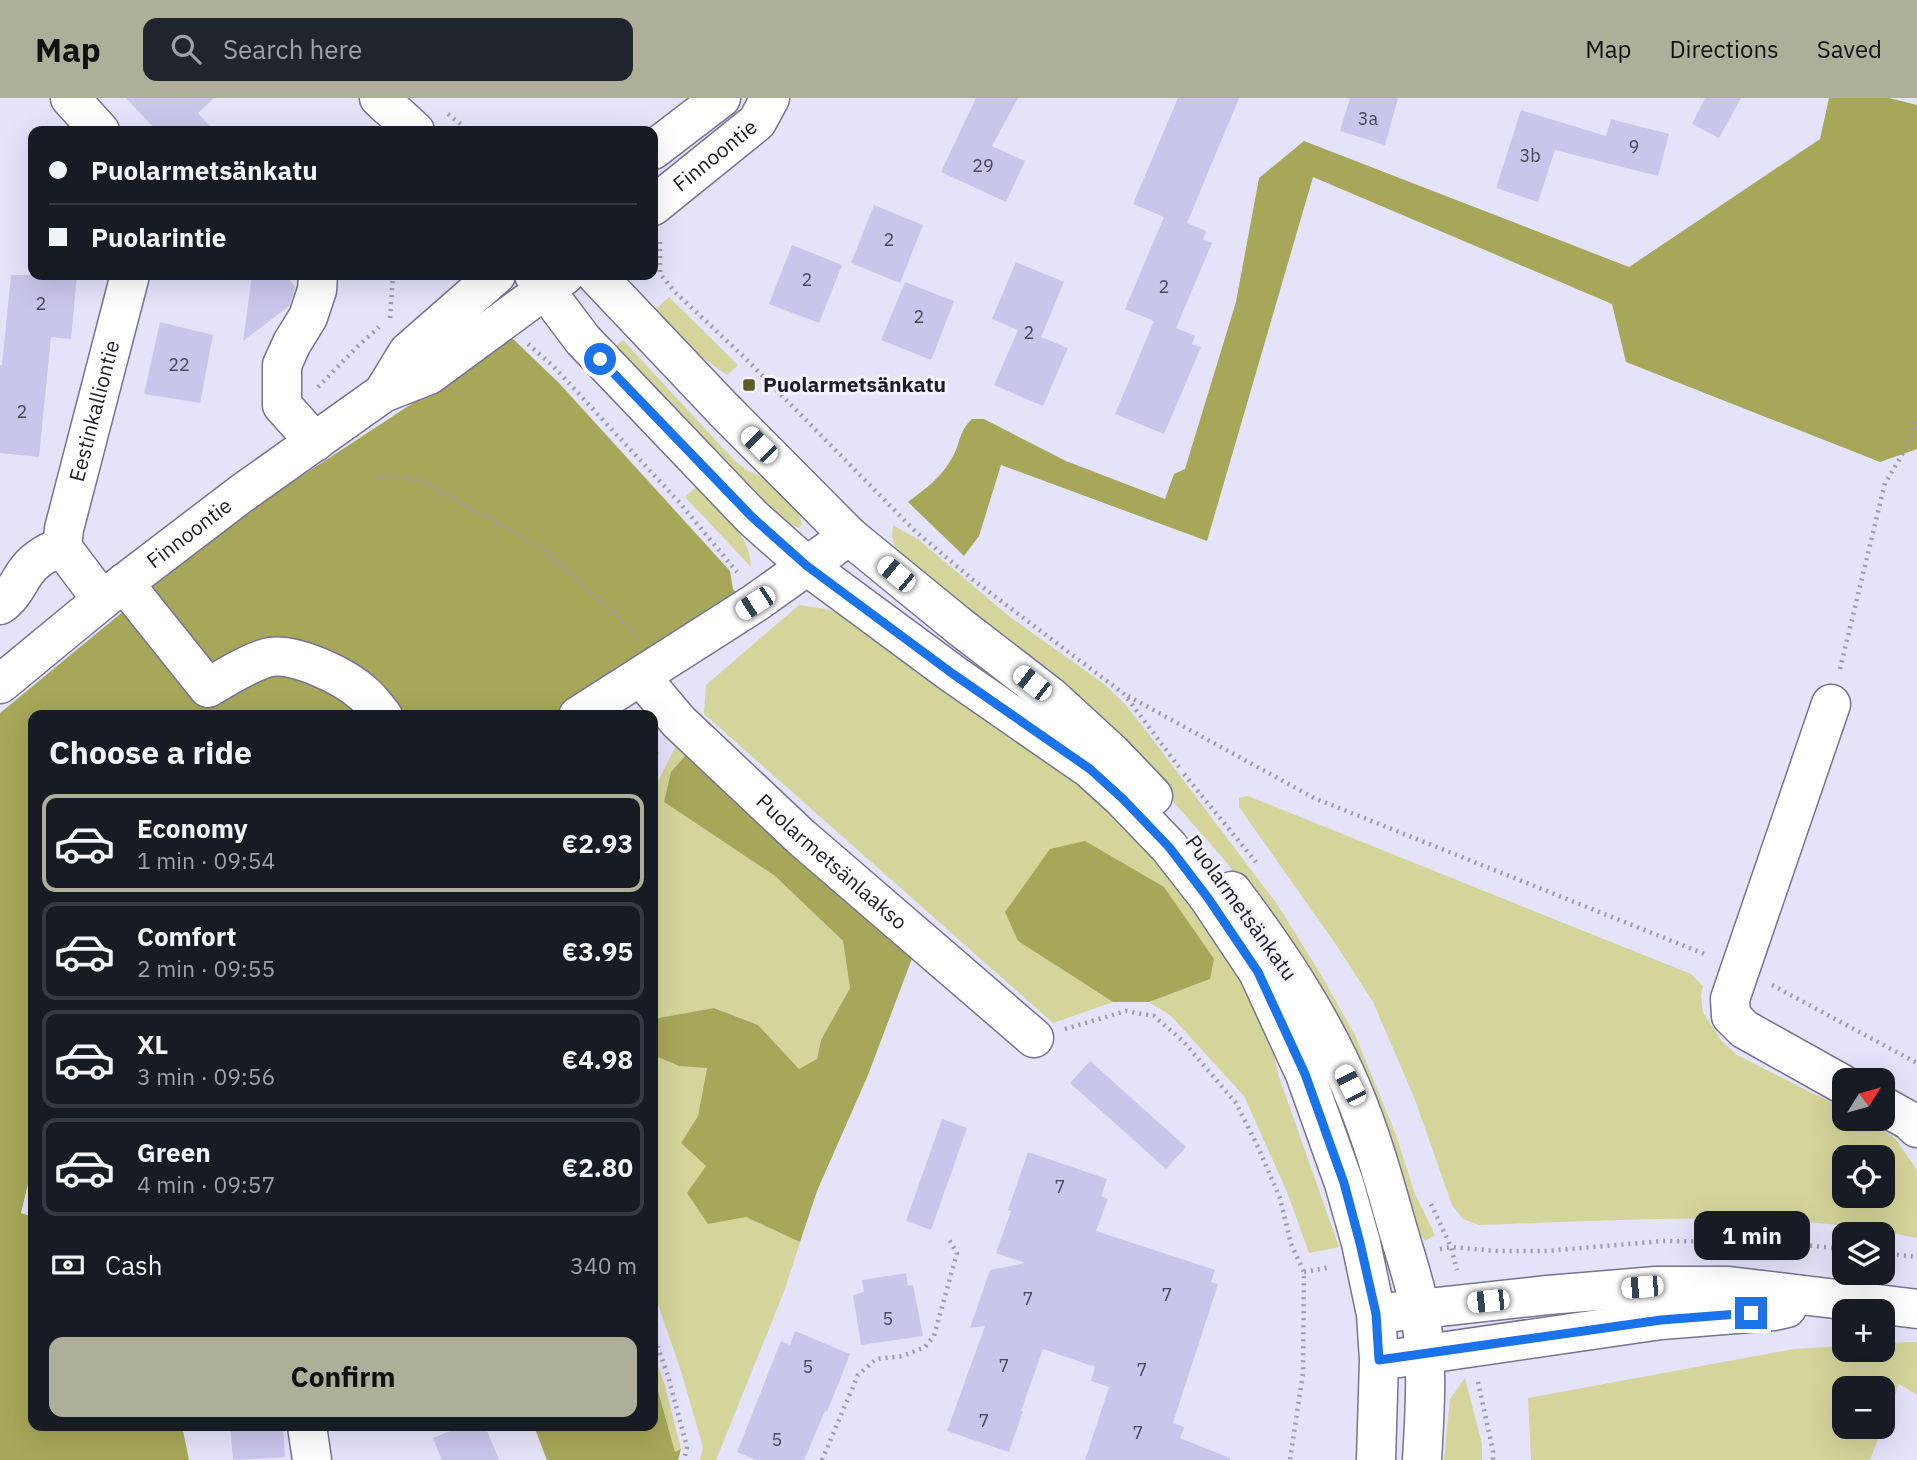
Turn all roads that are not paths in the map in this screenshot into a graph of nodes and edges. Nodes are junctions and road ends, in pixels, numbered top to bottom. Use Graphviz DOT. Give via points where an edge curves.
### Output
graph roads {
  1 [pos="70,98"];
  2 [pos="379,98"];
  3 [pos="721,98"];
  4 [pos="770,98"];
  5 [pos="95,126"];
  6 [pos="410,126"];
  7 [pos="658,146"];
  8 [pos="658,202"];
  9 [pos="129,280"];
  10 [pos="317,280"];
  11 [pos="490,280"];
  12 [pos="548,280"];
  13 [pos="601,280"];
  14 [pos="383,393"];
  15 [pos="315,442"];
  16 [pos="849,536"];
  17 [pos="62,547"];
  18 [pos="807,566"];
  19 [pos="113,591"];
  20 [pos="0,605"];
  21 [pos="653,669"];
  22 [pos="0,684"];
  23 [pos="1831,704"];
  24 [pos="378,710"];
  25 [pos="588,710"];
  26 [pos="1034,1038"];
  27 [pos="1832,1078"];
  28 [pos="1895,1113"];
  29 [pos="1917,1128"];
  30 [pos="1833,1298"];
  31 [pos="1420,1309"];
  32 [pos="1917,1309"];
  33 [pos="1376,1314"];
  34 [pos="1425,1355"];
  35 [pos="1379,1360"];
  36 [pos="308,1431"];
  37 [pos="312,1460"];
  38 [pos="1376,1460"];
  39 [pos="1422,1460"];
  1 -- 5 [label="main road"];
  2 -- 6 [label="main road"];
  3 -- 7 [label="main road, Finnoontie"];
  4 -- 8 [label="main road, Finnoontie" via="757,122"];
  9 -- 17 [label="main road, Eestinkalliontie"];
  10 -- 15 [label="main road" via="308,317 282,365 282,405"];
  11 -- 14 [label="main road, Finnoontie" via="408,352"];
  12 -- 14 [label="main road, Finnoontie" via="506,319 429,375"];
  12 -- 18 [label="main road, Puolarmetsänkatu" via="583,340 752,517"];
  13 -- 16 [label="main road, Puolarmetsänkatu"];
  14 -- 15 [label="main road, Finnoontie"];
  15 -- 19 [label="main road, Finnoontie"];
  16 -- 18 [label="main road"];
  16 -- 31 [label="main road, Puolarmetsänkatu" via="1051,697 1112,753 1176,821 1264,933 1304,996 1350,1085 1375,1148"];
  17 -- 19 [label="main road"];
  17 -- 20 [label="main road" via="38,558"];
  18 -- 21 [label="main road"];
  18 -- 33 [label="main road, Puolarmetsänkatu" via="1090,769 1169,847 1208,898 1258,972 1305,1074 1344,1183"];
  19 -- 22 [label="main road, Finnoontie"];
  19 -- 24 [label="main road" via="208,688 268,657 294,659 329,671 364,694"];
  21 -- 25 [label="main road"];
  21 -- 26 [label="main road, Puolarmetsänlaakso" via="679,722 791,827"];
  23 -- 27 [label="main road" via="1730,999 1731,1016 1744,1030"];
  28 -- 29 [label="main road"];
  30 -- 31 [label="main road" via="1729,1286 1656,1286"];
  30 -- 32 [label="main road"];
  30 -- 34 [label="main road" via="1774,1311 1661,1320"];
  31 -- 33 [label="main road"];
  31 -- 34 [label="main road, Puolarmetsänkatu"];
  33 -- 35 [label="main road, Puolarmetsänkatu"];
  34 -- 35 [label="main road"];
  34 -- 39 [label="main road, Puolarmetsänkatu"];
  35 -- 38 [label="main road, Puolarmetsänkatu"];
  36 -- 37 [label="main road"];
}
